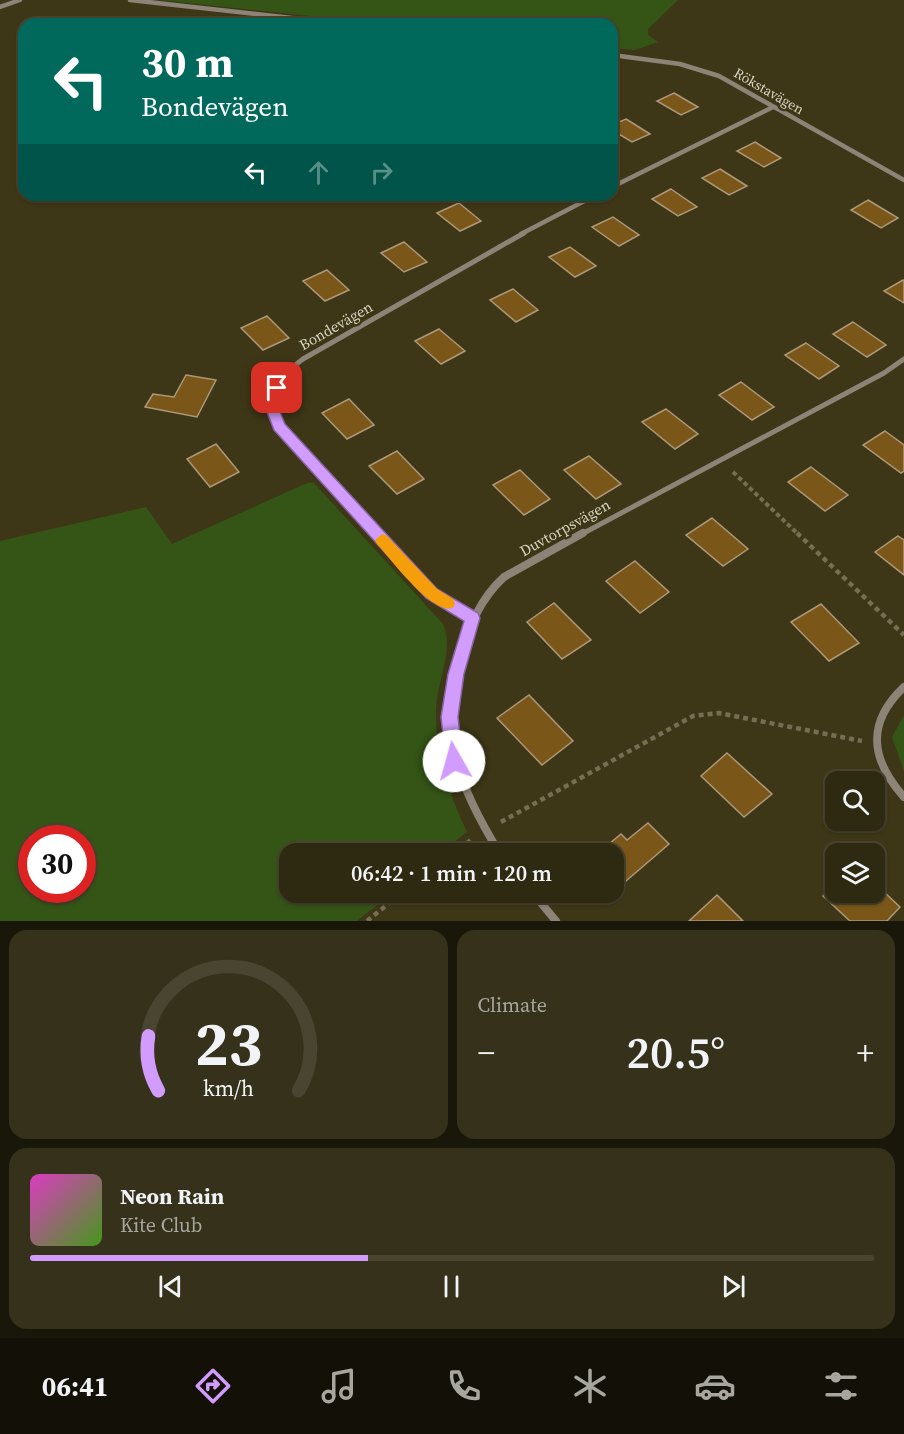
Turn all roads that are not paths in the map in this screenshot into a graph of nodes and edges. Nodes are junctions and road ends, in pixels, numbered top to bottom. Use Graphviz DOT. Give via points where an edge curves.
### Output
graph roads {
  1 [pos="20,0"];
  2 [pos="130,0"];
  3 [pos="0,7"];
  4 [pos="292,18"];
  5 [pos="618,56"];
  6 [pos="773,107"];
  7 [pos="904,180"];
  8 [pos="618,184"];
  9 [pos="584,201"];
  10 [pos="904,359"];
  11 [pos="472,618"];
  12 [pos="904,687"];
  13 [pos="904,797"];
  14 [pos="493,843"];
  15 [pos="541,903"];
  16 [pos="556,921"];
  1 -- 3 [label="street"];
  2 -- 4 [label="street"];
  5 -- 6 [label="street, Rökstavägen" via="693,65"];
  6 -- 7 [label="street, Rökstavägen"];
  6 -- 8 [label="street"];
  9 -- 11 [label="street, Bondevägen" via="303,359 286,372 277,388 272,407 279,426 431,594"];
  10 -- 11 [label="street, Duvtorpsvägen" via="504,577 488,591"];
  11 -- 14 [label="street, Duvtorpsvägen" via="456,674 450,717 454,761 472,809"];
  12 -- 13 [label="street" via="885,707 876,733 880,760"];
  15 -- 16 [label="street"];
}
